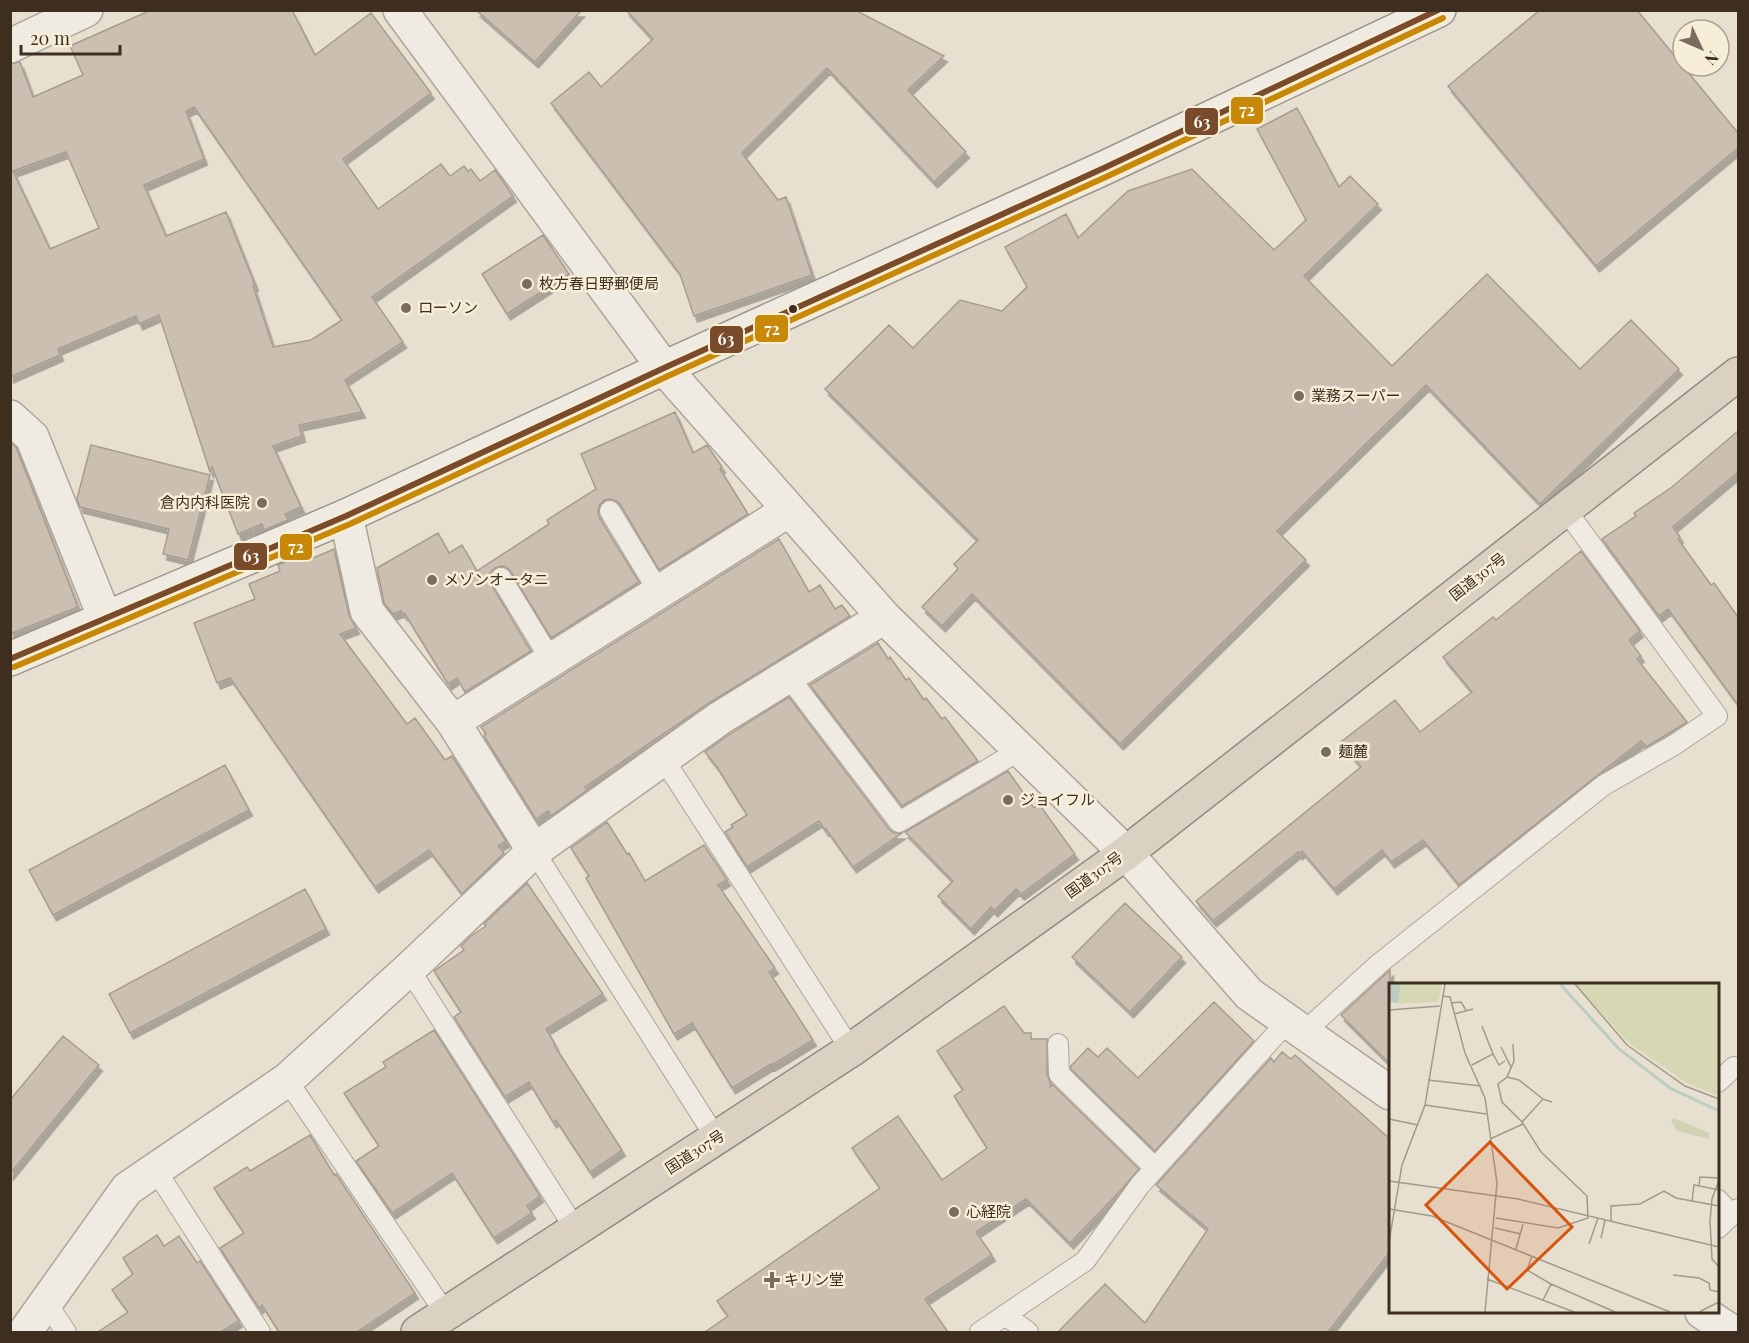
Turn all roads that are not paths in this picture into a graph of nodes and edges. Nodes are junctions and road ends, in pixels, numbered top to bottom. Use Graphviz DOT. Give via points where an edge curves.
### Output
graph roads {
  1 [pos="86,10"];
  2 [pos="400,10"];
  3 [pos="1438,10"];
  4 [pos="10,46"];
  5 [pos="664,368"];
  6 [pos="1738,374"];
  7 [pos="10,417"];
  8 [pos="1565,509"];
  9 [pos="789,510"];
  10 [pos="610,512"];
  11 [pos="346,516"];
  12 [pos="501,578"];
  13 [pos="659,592"];
  14 [pos="884,617"];
  15 [pos="105,618"];
  16 [pos="10,659"];
  17 [pos="551,660"];
  18 [pos="788,676"];
  19 [pos="453,722"];
  20 [pos="1020,750"];
  21 [pos="663,758"];
  22 [pos="534,851"];
  23 [pos="1126,853"];
  24 [pos="409,969"];
  25 [pos="1296,1027"];
  26 [pos="1058,1044"];
  27 [pos="850,1050"];
  28 [pos="1738,1068"];
  29 [pos="287,1080"];
  30 [pos="1719,1081"];
  31 [pos="1389,1092"];
  32 [pos="716,1138"];
  33 [pos="1155,1168"];
  34 [pos="155,1169"];
  35 [pos="1719,1202"];
  36 [pos="1729,1218"];
  37 [pos="576,1230"];
  38 [pos="46,1302"];
  39 [pos="1705,1313"];
  40 [pos="446,1314"];
  41 [pos="1005,1315"];
  42 [pos="25,1332"];
  43 [pos="66,1332"];
  44 [pos="260,1332"];
  45 [pos="417,1332"];
  46 [pos="980,1332"];
  47 [pos="1028,1332"];
  48 [pos="1732,1332"];
  1 -- 4 [label="street"];
  2 -- 5 [label="street"];
  3 -- 5 [label="street" via="1104,168"];
  5 -- 9 [label="street"];
  5 -- 11 [label="street"];
  6 -- 8 [label="highway, 国道307号"];
  7 -- 15 [label="street" via="32,437"];
  8 -- 23 [label="highway, 国道307号"];
  8 -- 25 [label="lane" via="1717,716 1674,746 1604,785"];
  9 -- 13 [label="street"];
  9 -- 14 [label="street"];
  10 -- 13 [label="lane"];
  11 -- 15 [label="street"];
  11 -- 19 [label="street" via="367,611"];
  12 -- 17 [label="lane"];
  13 -- 17 [label="street"];
  14 -- 18 [label="street"];
  14 -- 20 [label="street"];
  15 -- 16 [label="street"];
  17 -- 19 [label="street"];
  18 -- 20 [label="lane" via="899,822"];
  18 -- 21 [label="street"];
  19 -- 22 [label="street"];
  20 -- 23 [label="street"];
  21 -- 22 [label="street"];
  21 -- 27 [label="lane"];
  22 -- 24 [label="street"];
  22 -- 32 [label="lane"];
  23 -- 25 [label="street" via="1249,994"];
  23 -- 27 [label="highway, 国道307号"];
  24 -- 29 [label="street"];
  24 -- 37 [label="lane"];
  25 -- 31 [label="street"];
  25 -- 33 [label="lane"];
  26 -- 33 [label="lane" via="1059,1074"];
  27 -- 32 [label="highway, 国道307号"];
  28 -- 30 [label="lane" via="1734,1067"];
  29 -- 34 [label="street"];
  29 -- 40 [label="lane"];
  32 -- 37 [label="highway, 国道307号"];
  33 -- 41 [label="lane" via="1085,1261"];
  34 -- 38 [label="street" via="127,1189"];
  34 -- 44 [label="lane"];
  35 -- 36 [label="lane"];
  37 -- 40 [label="highway, 国道307号"];
  38 -- 42 [label="street"];
  38 -- 43 [label="lane"];
  39 -- 48 [label="street"];
  40 -- 45 [label="highway, 国道307号"];
  41 -- 46 [label="lane"];
  41 -- 47 [label="lane"];
}
